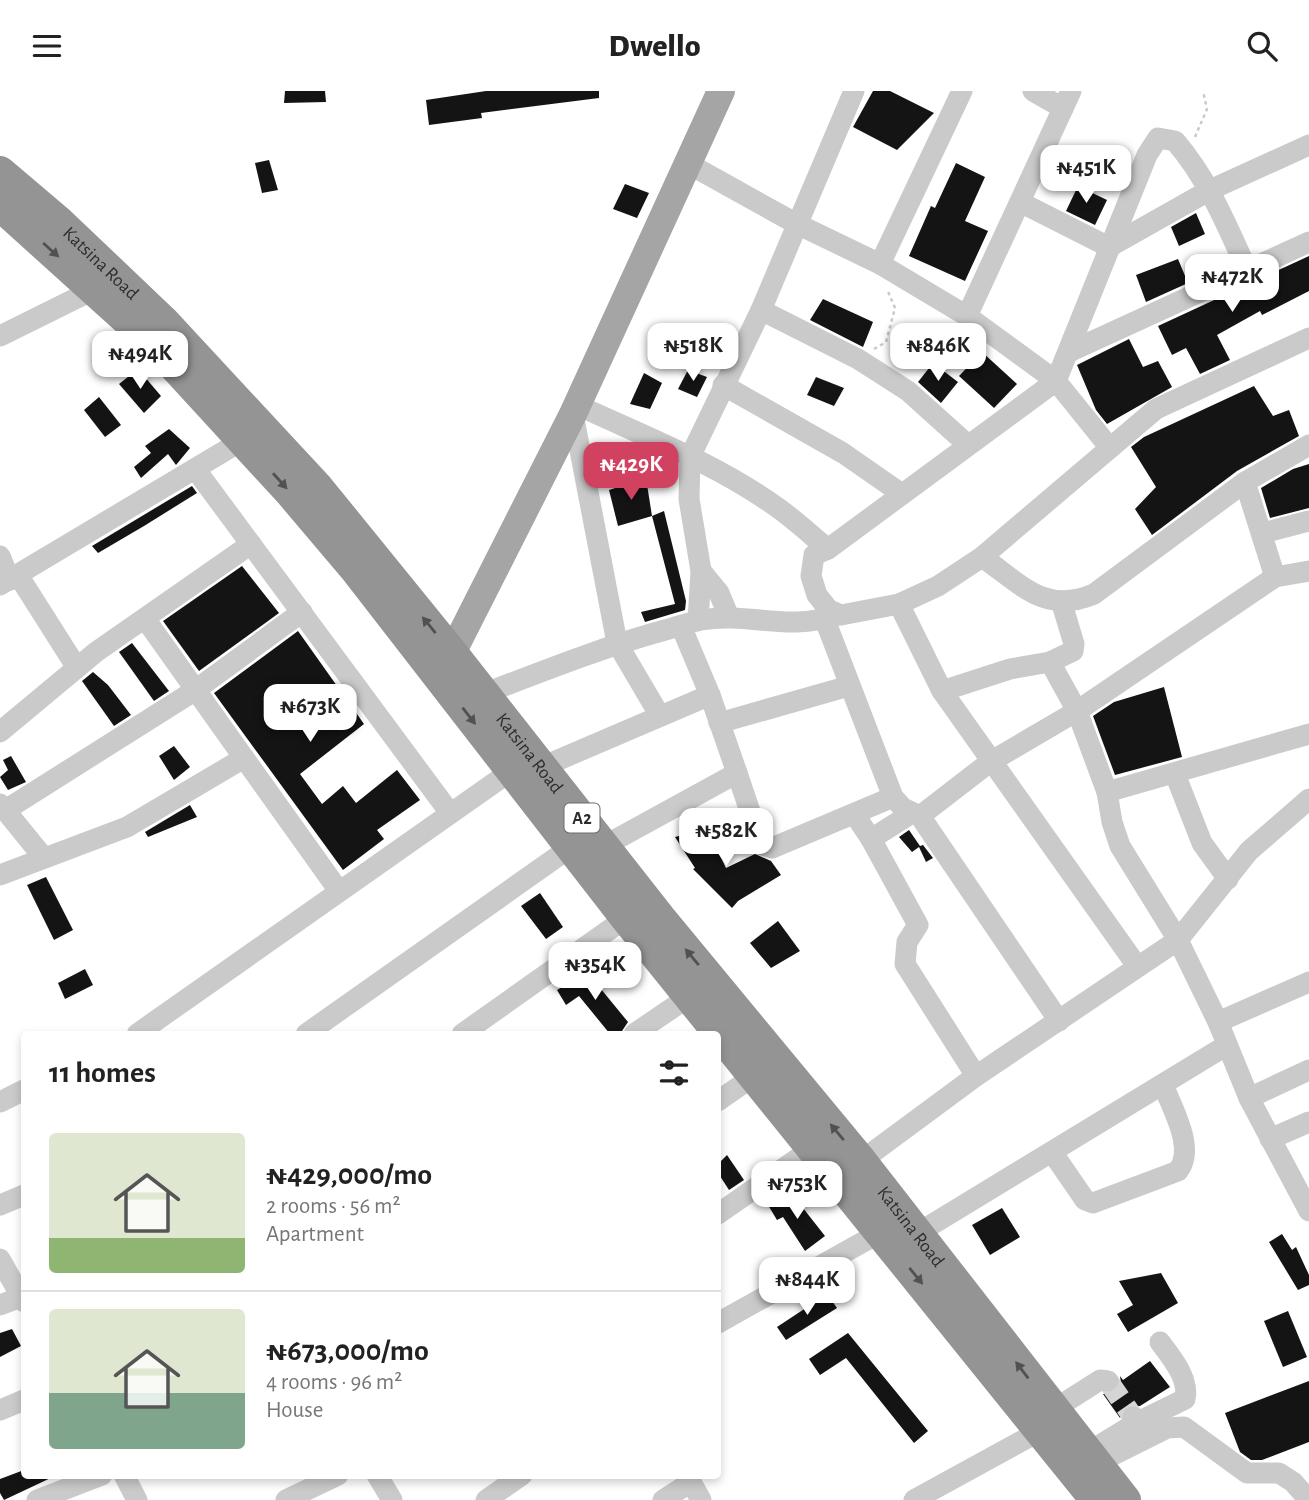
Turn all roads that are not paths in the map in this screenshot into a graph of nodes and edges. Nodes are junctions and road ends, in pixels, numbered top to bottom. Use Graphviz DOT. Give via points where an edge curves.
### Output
graph roads {
  1 [pos="721,91"];
  2 [pos="854,91"];
  3 [pos="962,91"];
  4 [pos="1033,91"];
  5 [pos="1067,99"];
  6 [pos="1307,153"];
  7 [pos="688,163"];
  8 [pos="0,172"];
  9 [pos="1210,190"];
  10 [pos="1020,202"];
  11 [pos="0,205"];
  12 [pos="795,223"];
  13 [pos="1309,242"];
  14 [pos="1109,247"];
  15 [pos="1248,272"];
  16 [pos="882,273"];
  17 [pos="95,289"];
  18 [pos="761,310"];
  19 [pos="967,316"];
  20 [pos="0,336"];
  21 [pos="1309,338"];
  22 [pos="1069,352"];
  23 [pos="1056,381"];
  24 [pos="723,385"];
  25 [pos="575,410"];
  26 [pos="243,440"];
  27 [pos="968,445"];
  28 [pos="1309,445"];
  29 [pos="1110,448"];
  30 [pos="690,457"];
  31 [pos="196,470"];
  32 [pos="1245,482"];
  33 [pos="902,494"];
  34 [pos="1309,521"];
  35 [pos="1263,533"];
  36 [pos="251,544"];
  37 [pos="828,549"];
  38 [pos="0,556"];
  39 [pos="982,557"];
  40 [pos="701,571"];
  41 [pos="1309,571"];
  42 [pos="1275,577"];
  43 [pos="9,580"];
  44 [pos="899,604"];
  45 [pos="1062,604"];
  46 [pos="302,613"];
  47 [pos="729,617"];
  48 [pos="833,617"];
  49 [pos="146,620"];
  50 [pos="690,623"];
  51 [pos="617,643"];
  52 [pos="442,662"];
  53 [pos="1050,663"];
  54 [pos="77,668"];
  55 [pos="849,686"];
  56 [pos="194,691"];
  57 [pos="942,691"];
  58 [pos="483,694"];
  59 [pos="710,695"];
  60 [pos="1077,711"];
  61 [pos="660,716"];
  62 [pos="719,723"];
  63 [pos="0,732"];
  64 [pos="1309,734"];
  65 [pos="244,758"];
  66 [pos="990,762"];
  67 [pos="542,767"];
  68 [pos="511,771"];
  69 [pos="737,773"];
  70 [pos="1175,773"];
  71 [pos="1107,792"];
  72 [pos="893,797"];
  73 [pos="1309,799"];
  74 [pos="2,808"];
  75 [pos="450,813"];
  76 [pos="855,815"];
  77 [pos="916,815"];
  78 [pos="871,839"];
  79 [pos="604,846"];
  80 [pos="571,847"];
  81 [pos="44,858"];
  82 [pos="0,875"];
  83 [pos="1228,879"];
  84 [pos="340,891"];
  85 [pos="626,918"];
  86 [pos="1178,940"];
  87 [pos="1137,966"];
  88 [pos="1309,982"];
  89 [pos="690,996"];
  90 [pos="1059,1021"];
  91 [pos="1218,1022"];
  92 [pos="140,1031"];
  93 [pos="310,1031"];
  94 [pos="467,1031"];
  95 [pos="638,1031"];
  96 [pos="718,1031"];
  97 [pos="721,1035"];
  98 [pos="1227,1045"];
  99 [pos="1309,1070"];
  100 [pos="754,1076"];
  101 [pos="976,1076"];
  102 [pos="1163,1084"];
  103 [pos="21,1092"];
  104 [pos="1249,1098"];
  105 [pos="721,1099"];
  106 [pos="0,1102"];
  107 [pos="1309,1122"];
  108 [pos="1270,1139"];
  109 [pos="814,1147"];
  110 [pos="1052,1152"];
  111 [pos="861,1161"];
  112 [pos="21,1196"];
  113 [pos="0,1205"];
  114 [pos="1309,1211"];
  115 [pos="721,1212"];
  116 [pos="881,1232"];
  117 [pos="918,1234"];
  118 [pos="0,1259"];
  119 [pos="21,1293"];
  120 [pos="21,1299"];
  121 [pos="0,1305"];
  122 [pos="721,1321"];
  123 [pos="1160,1342"];
  124 [pos="1108,1381"];
  125 [pos="21,1401"];
  126 [pos="0,1410"];
  127 [pos="1046,1420"];
  128 [pos="1091,1458"];
  129 [pos="92,1479"];
  130 [pos="126,1479"];
  131 [pos="330,1479"];
  132 [pos="379,1479"];
  133 [pos="516,1479"];
  134 [pos="693,1486"];
  135 [pos="37,1500"];
  136 [pos="137,1500"];
  137 [pos="286,1500"];
  138 [pos="392,1500"];
  139 [pos="486,1500"];
  140 [pos="663,1500"];
  141 [pos="914,1500"];
  142 [pos="1096,1500"];
  143 [pos="1125,1500"];
  144 [pos="1309,1500"];
  1 -- 7 [label="main road"];
  2 -- 12 [label="street"];
  3 -- 16 [label="street"];
  4 -- 5 [label="street"];
  5 -- 10 [label="street"];
  6 -- 9 [label="street"];
  7 -- 12 [label="street"];
  7 -- 25 [label="main road"];
  52 -- 8 [label="highway, Katsina Road / A2, one-way" via="318,488 163,321"];
  9 -- 14 [label="street"];
  9 -- 14 [label="street" via="1175,141 1158,138"];
  9 -- 15 [label="street"];
  10 -- 14 [label="street"];
  10 -- 19 [label="street"];
  11 -- 17 [label="highway, A2, one-way"];
  12 -- 16 [label="street"];
  12 -- 18 [label="street"];
  13 -- 15 [label="street"];
  14 -- 22 [label="street"];
  15 -- 22 [label="street"];
  16 -- 19 [label="street"];
  17 -- 20 [label="street"];
  17 -- 26 [label="highway, A2" via="155,345"];
  18 -- 24 [label="street"];
  18 -- 27 [label="street" via="858,359 908,391"];
  19 -- 23 [label="street"];
  21 -- 29 [label="street" via="1156,409"];
  22 -- 23 [label="street"];
  23 -- 27 [label="street"];
  23 -- 29 [label="street"];
  24 -- 30 [label="street"];
  24 -- 33 [label="street" via="843,453"];
  25 -- 30 [label="street"];
  25 -- 51 [label="street"];
  25 -- 52 [label="main road"];
  26 -- 31 [label="street"];
  26 -- 52 [label="highway, A2, one-way"];
  27 -- 33 [label="street"];
  28 -- 32 [label="street"];
  29 -- 39 [label="street"];
  30 -- 37 [label="street" via="778,508"];
  30 -- 40 [label="street" via="689,499"];
  31 -- 36 [label="street"];
  31 -- 43 [label="street"];
  32 -- 35 [label="street"];
  32 -- 45 [label="street" via="1094,594"];
  33 -- 37 [label="street"];
  34 -- 35 [label="street"];
  35 -- 42 [label="street"];
  36 -- 46 [label="street"];
  36 -- 49 [label="street"];
  37 -- 48 [label="street" via="814,555 811,576"];
  38 -- 43 [label="street"];
  39 -- 44 [label="street" via="938,586"];
  39 -- 45 [label="street" via="1035,594"];
  40 -- 47 [label="street" via="719,593"];
  40 -- 50 [label="street"];
  41 -- 42 [label="street"];
  42 -- 60 [label="street"];
  43 -- 54 [label="street"];
  44 -- 48 [label="street"];
  44 -- 57 [label="street"];
  45 -- 53 [label="street" via="1073,651"];
  46 -- 56 [label="street"];
  46 -- 75 [label="street"];
  47 -- 48 [label="street" via="776,624"];
  47 -- 50 [label="street"];
  48 -- 55 [label="street"];
  49 -- 54 [label="street"];
  49 -- 56 [label="street"];
  50 -- 51 [label="street"];
  50 -- 59 [label="street"];
  51 -- 58 [label="street"];
  51 -- 61 [label="street"];
  52 -- 58 [label="highway, Katsina Road / A2"];
  52 -- 68 [label="highway, A2, one-way"];
  53 -- 57 [label="street" via="1010,669"];
  53 -- 60 [label="street"];
  54 -- 63 [label="street"];
  55 -- 62 [label="street"];
  55 -- 72 [label="street"];
  56 -- 65 [label="street"];
  56 -- 74 [label="street"];
  57 -- 66 [label="street"];
  58 -- 67 [label="highway, Katsina Road / A2"];
  59 -- 61 [label="street"];
  59 -- 62 [label="street"];
  60 -- 66 [label="street"];
  60 -- 71 [label="street"];
  61 -- 67 [label="street"];
  62 -- 69 [label="street"];
  64 -- 70 [label="street"];
  65 -- 81 [label="street" via="127,827"];
  65 -- 84 [label="street"];
  66 -- 77 [label="street"];
  66 -- 87 [label="street"];
  67 -- 79 [label="highway, Katsina Road / A2"];
  68 -- 75 [label="street"];
  68 -- 80 [label="highway, A2"];
  69 -- 76 [label="street" via="763,845 772,848"];
  69 -- 79 [label="street"];
  70 -- 71 [label="street"];
  70 -- 83 [label="street" via="1202,843"];
  71 -- 86 [label="street" via="1121,846"];
  72 -- 76 [label="street"];
  72 -- 77 [label="street"];
  73 -- 83 [label="street" via="1249,851"];
  74 -- 81 [label="street"];
  75 -- 84 [label="street"];
  76 -- 78 [label="street"];
  77 -- 78 [label="street"];
  77 -- 90 [label="street"];
  78 -- 101 [label="street" via="918,925 906,942 905,964"];
  111 -- 79 [label="highway, Katsina Road / A2, one-way"];
  80 -- 85 [label="highway, A2"];
  80 -- 93 [label="street"];
  81 -- 82 [label="street"];
  83 -- 86 [label="street"];
  84 -- 92 [label="street"];
  85 -- 89 [label="highway, A2"];
  85 -- 94 [label="street"];
  86 -- 87 [label="street"];
  86 -- 91 [label="street"];
  87 -- 90 [label="street"];
  88 -- 91 [label="street"];
  89 -- 95 [label="street"];
  89 -- 96 [label="highway, A2"];
  90 -- 101 [label="street"];
  91 -- 98 [label="street"];
  97 -- 100 [label="highway, A2"];
  98 -- 102 [label="street"];
  98 -- 104 [label="street"];
  99 -- 104 [label="street"];
  100 -- 105 [label="street"];
  100 -- 109 [label="highway, A2"];
  101 -- 111 [label="street"];
  102 -- 110 [label="street"];
  102 -- 110 [label="street" via="1186,1148 1185,1162 1178,1171 1093,1203 1086,1200"];
  103 -- 106 [label="street"];
  104 -- 108 [label="street"];
  107 -- 108 [label="street"];
  108 -- 114 [label="street"];
  109 -- 115 [label="street"];
  109 -- 116 [label="highway, A2"];
  110 -- 117 [label="street"];
  111 -- 117 [label="highway, Katsina Road / A2"];
  112 -- 113 [label="street"];
  116 -- 122 [label="street"];
  116 -- 127 [label="highway, A2, one-way"];
  127 -- 117 [label="highway, Katsina Road / A2, one-way"];
  118 -- 119 [label="street"];
  120 -- 121 [label="street"];
  123 -- 128 [label="street" via="1178,1366 1185,1399 1135,1420"];
  124 -- 127 [label="street" via="1100,1380"];
  125 -- 126 [label="street"];
  127 -- 128 [label="highway, Katsina Road / A2"];
  127 -- 141 [label="street"];
  127 -- 142 [label="highway, A2"];
  128 -- 143 [label="highway, Katsina Road / A2"];
  128 -- 144 [label="street" via="1184,1427 1247,1473 1279,1473"];
  129 -- 135 [label="street"];
  130 -- 136 [label="street"];
  131 -- 137 [label="street"];
  132 -- 138 [label="street"];
  133 -- 139 [label="street"];
  134 -- 140 [label="street"];
}
